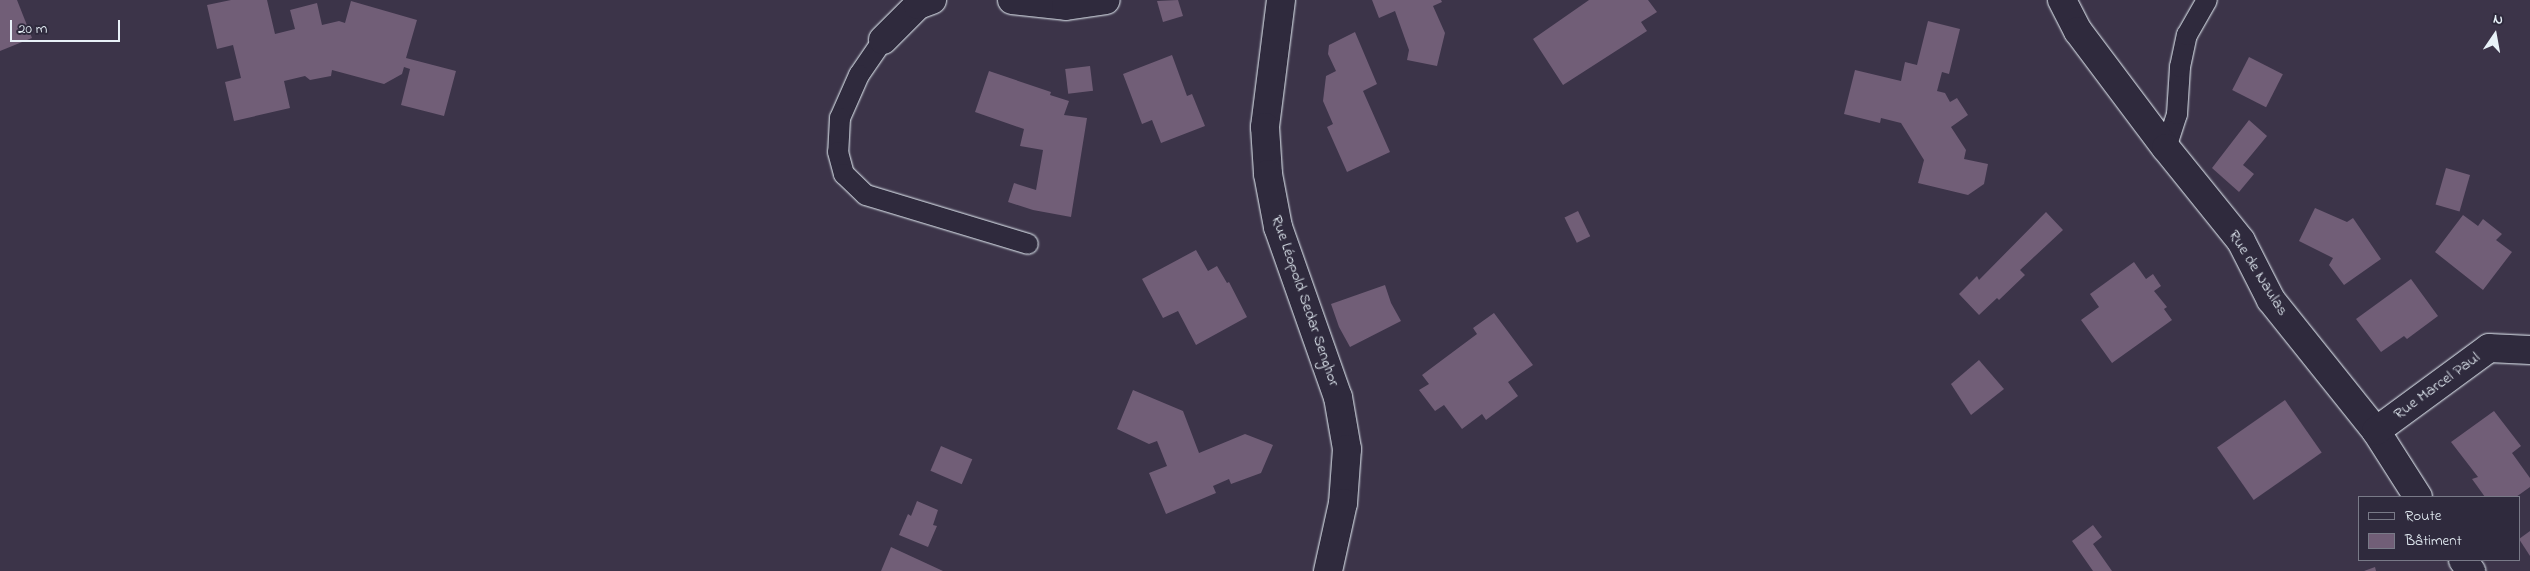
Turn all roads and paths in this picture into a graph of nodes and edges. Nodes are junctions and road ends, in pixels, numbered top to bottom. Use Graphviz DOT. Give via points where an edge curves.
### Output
graph roads {
  1 [pos="932,0"];
  2 [pos="1012,0"];
  3 [pos="1106,0"];
  4 [pos="1281,0"];
  5 [pos="2062,0"];
  6 [pos="2206,0"];
  7 [pos="883,40"];
  8 [pos="2166,148"];
  9 [pos="1028,244"];
  10 [pos="2530,350"];
  11 [pos="2376,431"];
  12 [pos="2417,496"];
  13 [pos="1328,571"];
  1 -- 7 [label="street" via="918,5"];
  2 -- 3 [label="street" via="1066,6"];
  4 -- 13 [label="street, Rue Léopold Sedar Senghor" via="1265,127 1268,174 1278,227 1338,397 1346,449 1343,503"];
  5 -- 8 [label="street, Rue de Naulas" via="2078,31"];
  6 -- 8 [label="lane" via="2187,35 2180,67 2176,114"];
  7 -- 9 [label="lane" via="859,75 840,118 838,152 844,174 866,195"];
  8 -- 11 [label="street, Rue de Naulas" via="2241,241 2271,300"];
  10 -- 11 [label="street, Rue Marcel Paul" via="2489,348"];
  11 -- 12 [label="street, Rue de Naulas"];
}
